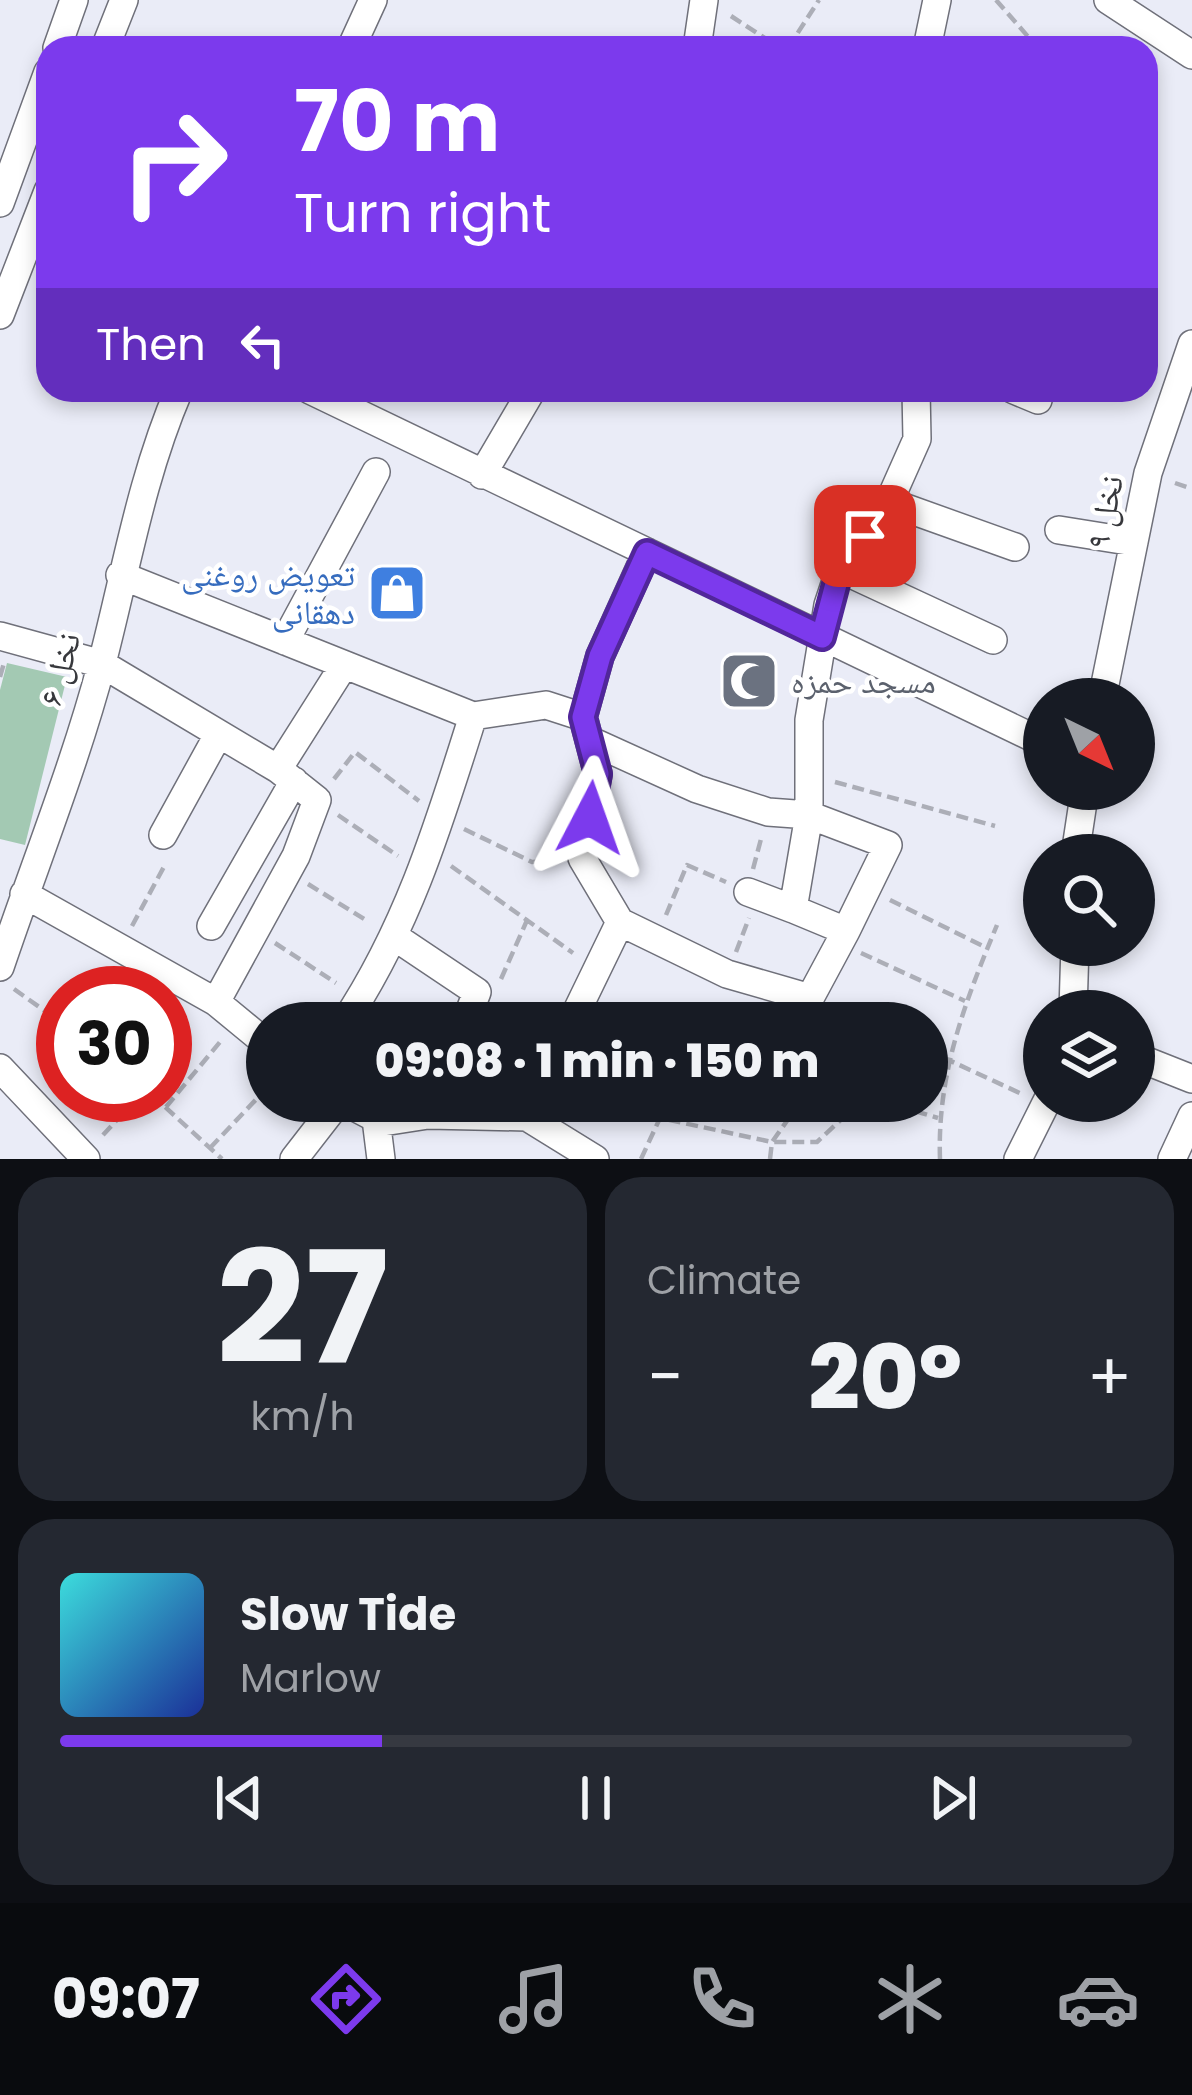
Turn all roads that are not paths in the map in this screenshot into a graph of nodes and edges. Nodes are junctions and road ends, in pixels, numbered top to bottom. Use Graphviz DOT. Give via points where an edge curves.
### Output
graph roads {
  1 [pos="74,0"];
  2 [pos="124,0"];
  3 [pos="374,0"];
  4 [pos="938,0"];
  5 [pos="1108,0"];
  6 [pos="714,6"];
  7 [pos="61,36"];
  8 [pos="110,36"];
  9 [pos="357,36"];
  10 [pos="702,36"];
  11 [pos="930,36"];
  12 [pos="1192,56"];
  13 [pos="36,105"];
  14 [pos="0,203"];
  15 [pos="36,240"];
  16 [pos="0,315"];
  17 [pos="1192,344"];
  18 [pos="174,402"];
  19 [pos="334,402"];
  20 [pos="525,402"];
  21 [pos="916,402"];
  22 [pos="376,472"];
  23 [pos="482,476"];
  24 [pos="890,502"];
  25 [pos="1059,530"];
  26 [pos="1134,542"];
  27 [pos="1015,547"];
  28 [pos="647,553"];
  29 [pos="840,569"];
  30 [pos="119,575"];
  31 [pos="0,636"];
  32 [pos="822,637"];
  33 [pos="993,640"];
  34 [pos="284,641"];
  35 [pos="102,664"];
  36 [pos="344,665"];
  37 [pos="1106,678"];
  38 [pos="473,716"];
  39 [pos="586,729"];
  40 [pos="1023,733"];
  41 [pos="218,735"];
  42 [pos="286,775"];
  43 [pos="809,815"];
  44 [pos="163,835"];
  45 [pos="24,894"];
  46 [pos="753,894"];
  47 [pos="793,909"];
  48 [pos="620,922"];
  49 [pos="211,926"];
  50 [pos="843,937"];
  51 [pos="395,938"];
  52 [pos="0,967"];
  53 [pos="358,1002"];
  54 [pos="473,1002"];
  55 [pos="581,1002"];
  56 [pos="226,1011"];
  57 [pos="246,1027"];
  58 [pos="1155,1064"];
  59 [pos="0,1068"];
  60 [pos="1192,1079"];
  61 [pos="1192,1116"];
  62 [pos="324,1122"];
  63 [pos="376,1122"];
  64 [pos="548,1122"];
  65 [pos="1036,1122"];
  66 [pos="77,1154"];
  67 [pos="294,1159"];
  68 [pos="382,1159"];
  69 [pos="595,1159"];
  70 [pos="1018,1159"];
  71 [pos="1172,1159"];
  1 -- 7 [label="street"];
  2 -- 8 [label="street"];
  3 -- 9 [label="street"];
  4 -- 11 [label="street"];
  5 -- 12 [label="street"];
  6 -- 10 [label="street"];
  13 -- 14 [label="street"];
  15 -- 16 [label="street"];
  17 -- 26 [label="street, نخل ۹"];
  18 -- 30 [label="street, نخل ۶"];
  19 -- 23 [label="street"];
  20 -- 23 [label="street"];
  21 -- 24 [label="street" via="917,439"];
  22 -- 34 [label="street"];
  23 -- 28 [label="street"];
  24 -- 27 [label="street"];
  24 -- 29 [label="street"];
  25 -- 26 [label="street"];
  26 -- 37 [label="street, نخل ۹"];
  28 -- 32 [label="street"];
  28 -- 39 [label="street" via="600,656"];
  29 -- 32 [label="street"];
  29 -- 33 [label="street"];
  30 -- 34 [label="street"];
  30 -- 35 [label="street, نخل ۶"];
  31 -- 35 [label="street"];
  32 -- 40 [label="street"];
  32 -- 43 [label="street" via="809,719"];
  34 -- 36 [label="street"];
  35 -- 41 [label="street"];
  35 -- 45 [label="street, نخل ۶"];
  36 -- 38 [label="street"];
  36 -- 42 [label="street"];
  38 -- 39 [label="street" via="546,705"];
  38 -- 51 [label="street"];
  39 -- 43 [label="street" via="697,789 768,812"];
  39 -- 48 [label="street" via="598,774 582,858"];
  41 -- 42 [label="street"];
  41 -- 44 [label="street"];
  42 -- 49 [label="street"];
  42 -- 56 [label="street" via="316,800"];
  43 -- 47 [label="street"];
  43 -- 50 [label="street" via="887,845"];
  45 -- 52 [label="street, نخل ۶"];
  45 -- 56 [label="street"];
  46 -- 47 [label="street"];
  47 -- 50 [label="street"];
  48 -- 50 [label="street" via="728,974 810,998"];
  48 -- 55 [label="street"];
  51 -- 53 [label="street"];
  51 -- 54 [label="street" via="477,992"];
  56 -- 57 [label="street"];
  58 -- 60 [label="street"];
  59 -- 66 [label="street"];
  61 -- 71 [label="street"];
  62 -- 67 [label="street"];
  63 -- 68 [label="street"];
  64 -- 69 [label="street"];
  65 -- 70 [label="street"];
}
